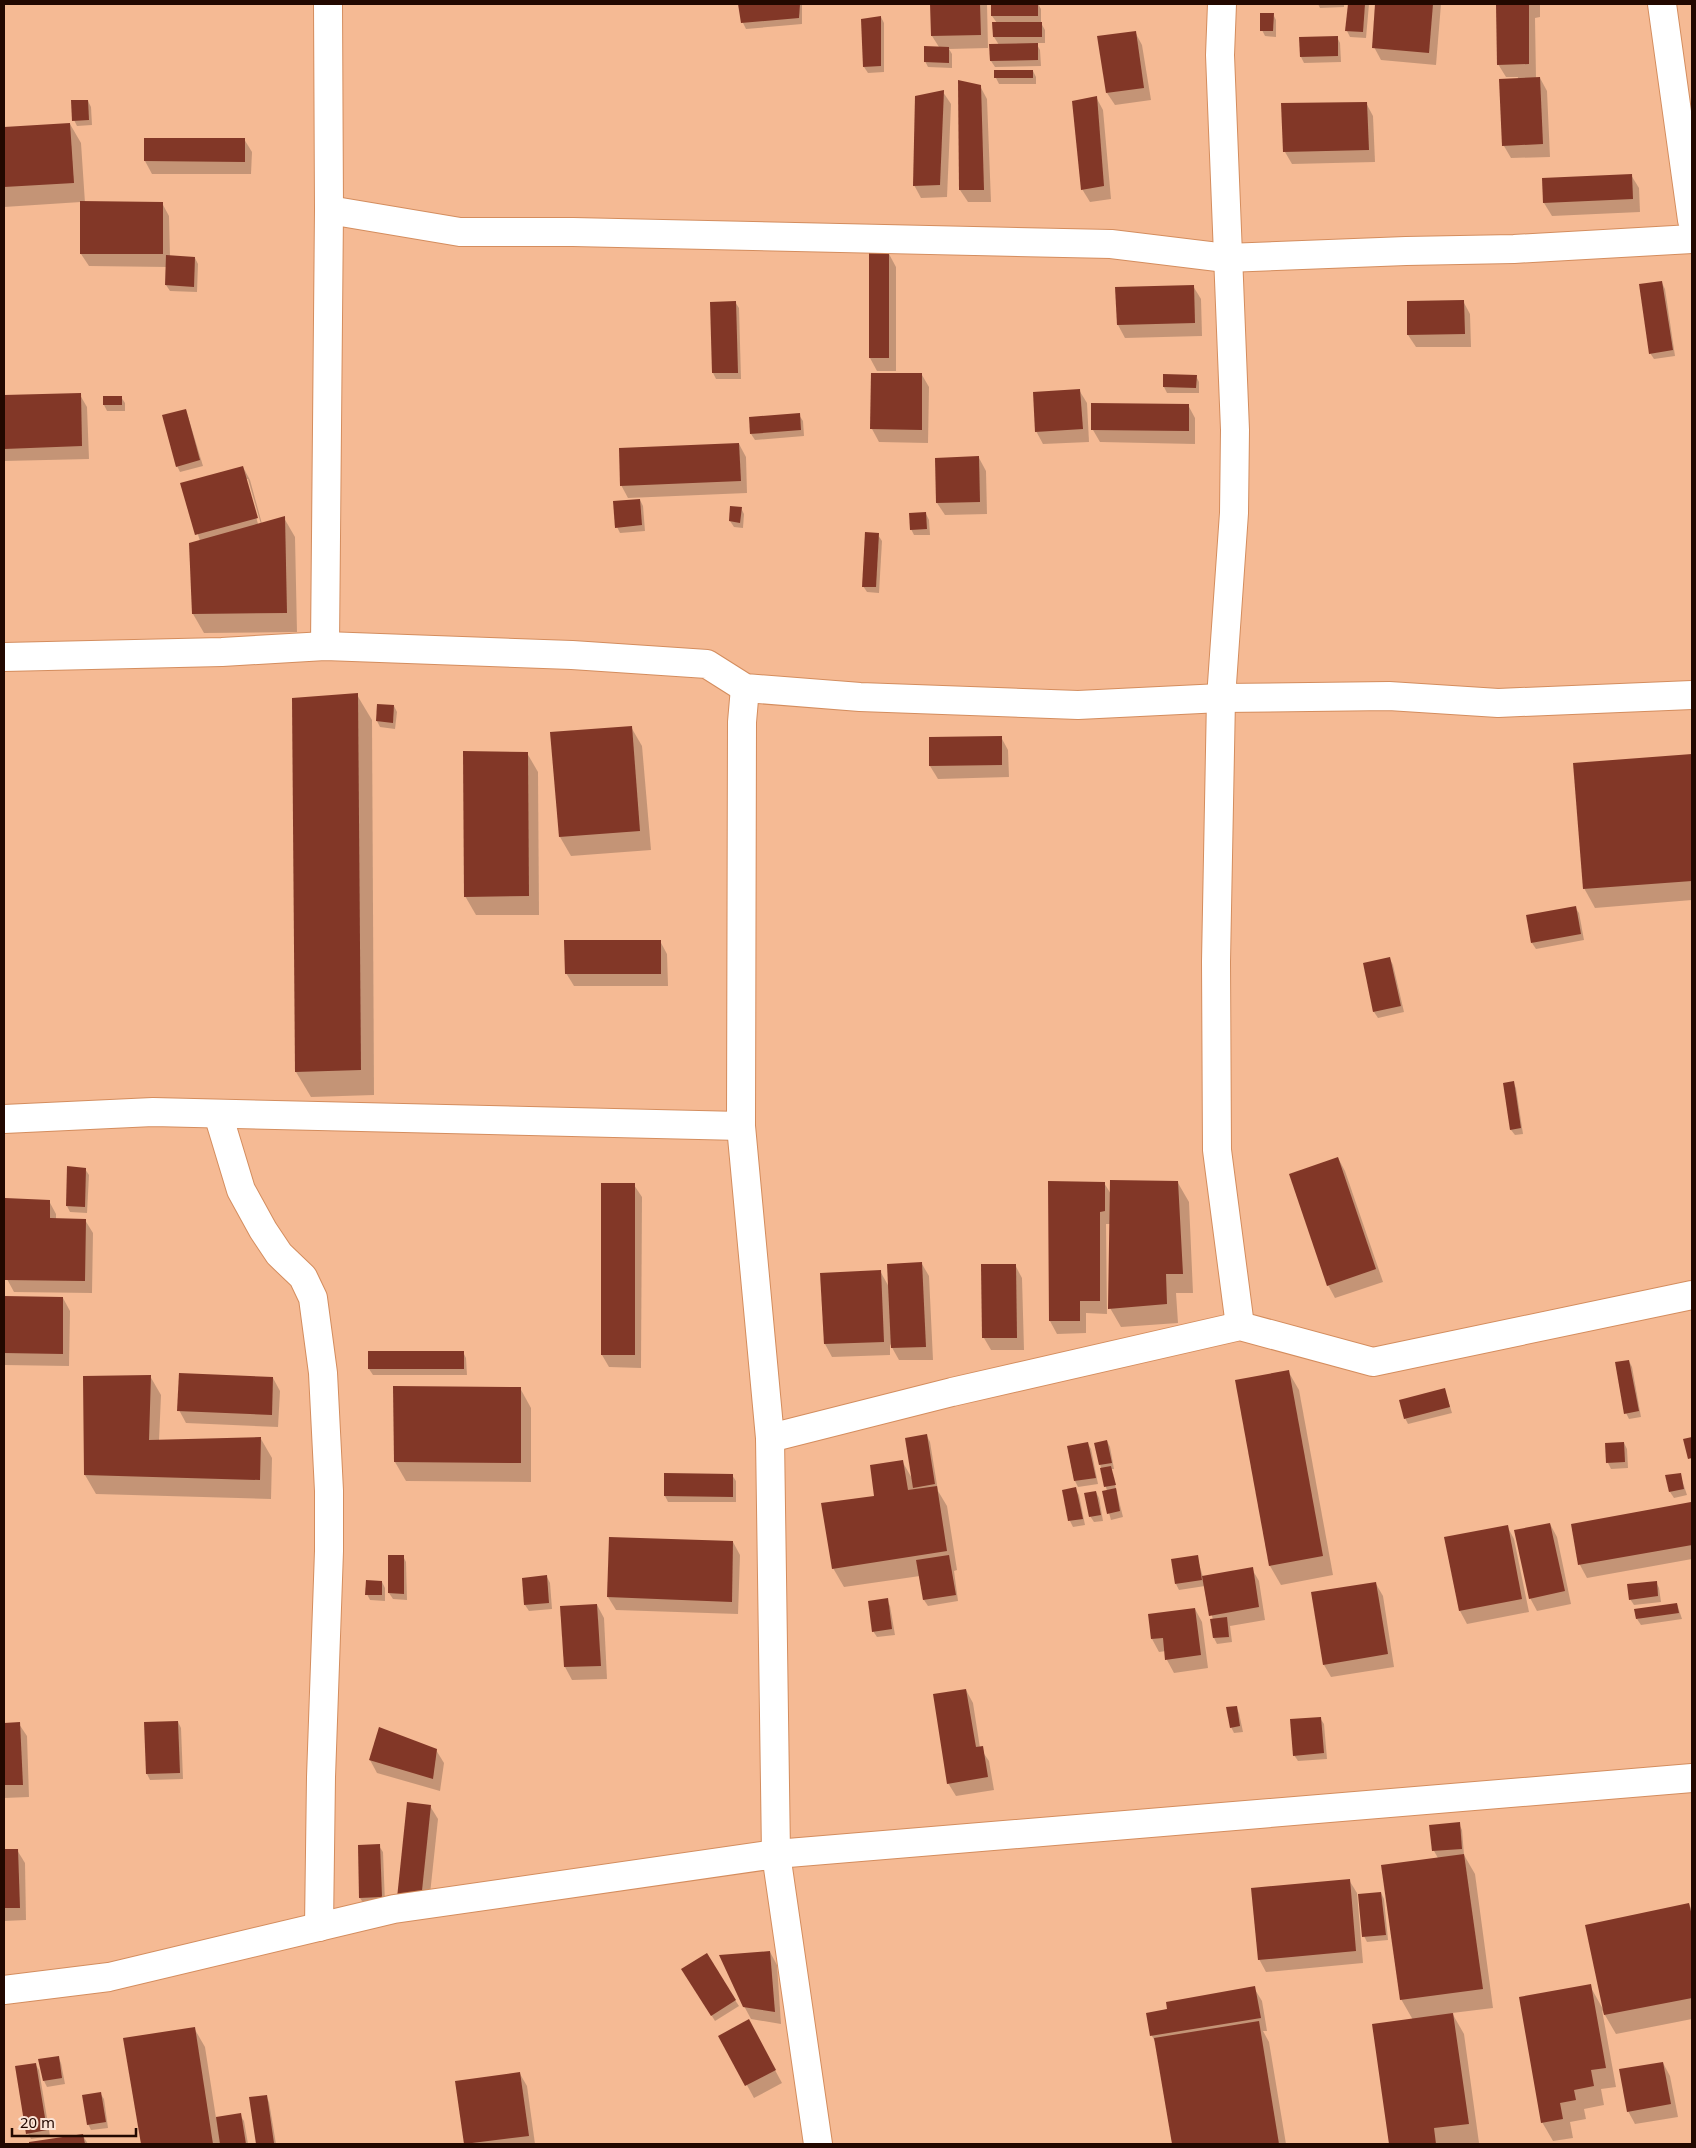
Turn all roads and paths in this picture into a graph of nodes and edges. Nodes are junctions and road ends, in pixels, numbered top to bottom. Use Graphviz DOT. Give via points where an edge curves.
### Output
graph roads {
  1 [pos="328,4"];
  2 [pos="1222,4"];
  3 [pos="1662,4"];
  4 [pos="329,210"];
  5 [pos="1692,220"];
  6 [pos="1692,239"];
  7 [pos="1226,258"];
  8 [pos="325,646"];
  9 [pos="4,658"];
  10 [pos="745,688"];
  11 [pos="1692,695"];
  12 [pos="1221,698"];
  13 [pos="218,1114"];
  14 [pos="4,1120"];
  15 [pos="741,1126"];
  16 [pos="1692,1295"];
  17 [pos="1240,1326"];
  18 [pos="770,1438"];
  19 [pos="1692,1778"];
  20 [pos="776,1854"];
  21 [pos="319,1928"];
  22 [pos="4,1990"];
  23 [pos="818,2144"];
  1 -- 4 [label="street"];
  2 -- 7 [label="street" via="1220,55"];
  3 -- 5 [label="street"];
  4 -- 7 [label="street" via="460,232 1111,244"];
  4 -- 8 [label="street"];
  6 -- 7 [label="street" via="1514,249"];
  7 -- 12 [label="street" via="1235,394 1234,513"];
  8 -- 9 [label="street"];
  8 -- 10 [label="street" via="572,655 706,664"];
  10 -- 12 [label="street" via="860,697 1078,705"];
  10 -- 15 [label="street" via="741,757"];
  11 -- 12 [label="street" via="1498,703 1389,696"];
  12 -- 17 [label="street" via="1216,962 1217,1150"];
  13 -- 14 [label="street" via="153,1112"];
  13 -- 15 [label="street"];
  13 -- 21 [label="street" via="241,1190 263,1230 280,1254 303,1277 313,1298 323,1373 329,1543"];
  15 -- 18 [label="street"];
  16 -- 17 [label="street" via="1373,1362"];
  17 -- 18 [label="street" via="952,1392"];
  18 -- 20 [label="street"];
  19 -- 20 [label="street"];
  20 -- 21 [label="street" via="394,1910"];
  20 -- 23 [label="street"];
  21 -- 22 [label="street" via="109,1977"];
}
